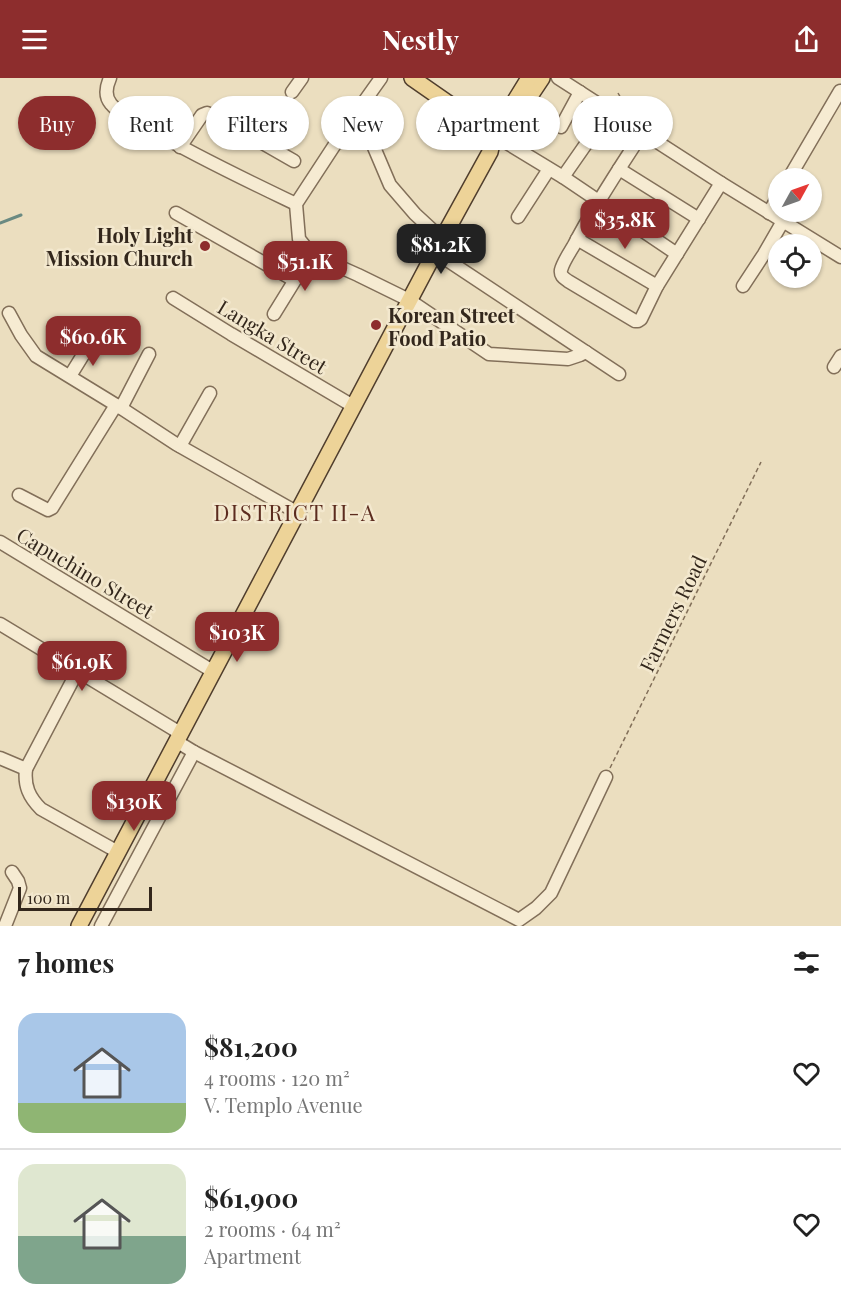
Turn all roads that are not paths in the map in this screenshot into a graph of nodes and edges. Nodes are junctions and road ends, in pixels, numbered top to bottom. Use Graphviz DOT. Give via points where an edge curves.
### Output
graph roads {
  1 [pos="110,78"];
  2 [pos="302,78"];
  3 [pos="381,78"];
  4 [pos="412,78"];
  5 [pos="529,78"];
  6 [pos="542,78"];
  7 [pos="558,78"];
  8 [pos="840,91"];
  9 [pos="292,92"];
  10 [pos="580,92"];
  11 [pos="368,96"];
  12 [pos="438,96"];
  13 [pos="520,96"];
  14 [pos="529,96"];
  15 [pos="586,96"];
  16 [pos="108,100"];
  17 [pos="561,126"];
  18 [pos="194,127"];
  19 [pos="186,150"];
  20 [pos="331,150"];
  21 [pos="375,150"];
  22 [pos="491,150"];
  23 [pos="518,150"];
  24 [pos="582,150"];
  25 [pos="631,150"];
  26 [pos="670,150"];
  27 [pos="294,161"];
  28 [pos="795,168"];
  29 [pos="549,169"];
  30 [pos="619,169"];
  31 [pos="563,177"];
  32 [pos="721,183"];
  33 [pos="598,202"];
  34 [pos="296,204"];
  35 [pos="768,212"];
  36 [pos="176,213"];
  37 [pos="518,217"];
  38 [pos="699,219"];
  39 [pos="782,222"];
  40 [pos="785,222"];
  41 [pos="577,238"];
  42 [pos="438,246"];
  43 [pos="311,254"];
  44 [pos="677,254"];
  45 [pos="841,257"];
  46 [pos="294,280"];
  47 [pos="657,286"];
  48 [pos="743,286"];
  49 [pos="173,298"];
  50 [pos="410,300"];
  51 [pos="9,313"];
  52 [pos="274,314"];
  53 [pos="92,342"];
  54 [pos="585,352"];
  55 [pos="149,354"];
  56 [pos="841,356"];
  57 [pos="834,367"];
  58 [pos="619,374"];
  59 [pos="70,376"];
  60 [pos="210,393"];
  61 [pos="118,406"];
  62 [pos="353,406"];
  63 [pos="180,446"];
  64 [pos="19,495"];
  65 [pos="298,513"];
  66 [pos="0,542"];
  67 [pos="0,624"];
  68 [pos="78,672"];
  69 [pos="214,672"];
  70 [pos="178,737"];
  71 [pos="194,752"];
  72 [pos="0,758"];
  73 [pos="26,769"];
  74 [pos="606,777"];
  75 [pos="118,852"];
  76 [pos="12,872"];
  77 [pos="519,920"];
  78 [pos="5,926"];
  79 [pos="79,926"];
  80 [pos="101,926"];
  81 [pos="531,926"];
  1 -- 16 [label="street"];
  2 -- 9 [label="street"];
  3 -- 11 [label="street"];
  4 -- 12 [label="main road"];
  5 -- 13 [label="main road"];
  6 -- 14 [label="main road"];
  7 -- 10 [label="street"];
  8 -- 28 [label="street"];
  10 -- 15 [label="street"];
  10 -- 17 [label="street"];
  18 -- 27 [label="street" via="207,113"];
  19 -- 34 [label="street"];
  20 -- 34 [label="street"];
  21 -- 42 [label="street" via="390,185"];
  22 -- 42 [label="main road"];
  23 -- 29 [label="street"];
  24 -- 31 [label="street"];
  25 -- 30 [label="street"];
  26 -- 32 [label="street"];
  29 -- 31 [label="street"];
  29 -- 37 [label="street"];
  30 -- 33 [label="street"];
  30 -- 38 [label="street"];
  31 -- 33 [label="street"];
  32 -- 35 [label="street"];
  32 -- 38 [label="street"];
  33 -- 41 [label="street"];
  33 -- 44 [label="street"];
  34 -- 43 [label="street" via="299,239"];
  36 -- 46 [label="street"];
  38 -- 44 [label="street"];
  39 -- 48 [label="street"];
  40 -- 45 [label="street"];
  41 -- 47 [label="street"];
  41 -- 47 [label="street" via="561,269 562,277 624,315 636,322 640,320"];
  42 -- 50 [label="main road"];
  42 -- 54 [label="street"];
  43 -- 46 [label="street"];
  43 -- 50 [label="street"];
  44 -- 47 [label="street"];
  46 -- 52 [label="street"];
  49 -- 62 [label="street, Langka Street"];
  50 -- 54 [label="street" via="489,354 568,359"];
  50 -- 62 [label="main road"];
  51 -- 59 [label="street" via="36,356"];
  53 -- 59 [label="street"];
  54 -- 58 [label="street"];
  55 -- 61 [label="street"];
  56 -- 57 [label="street"];
  59 -- 61 [label="street"];
  60 -- 63 [label="street"];
  61 -- 63 [label="street"];
  61 -- 64 [label="street" via="52,508 48,510"];
  62 -- 65 [label="main road"];
  63 -- 65 [label="street"];
  65 -- 69 [label="main road"];
  66 -- 69 [label="street, Capuchino Street"];
  67 -- 68 [label="street"];
  68 -- 70 [label="street"];
  68 -- 73 [label="street"];
  69 -- 70 [label="main road"];
  70 -- 71 [label="street"];
  70 -- 75 [label="main road"];
  71 -- 77 [label="street"];
  71 -- 80 [label="street"];
  72 -- 73 [label="street"];
  73 -- 75 [label="street" via="26,789 41,809"];
  74 -- 77 [label="street" via="551,893"];
  75 -- 79 [label="main road"];
  76 -- 78 [label="street" via="20,888"];
  77 -- 81 [label="street"];
}
